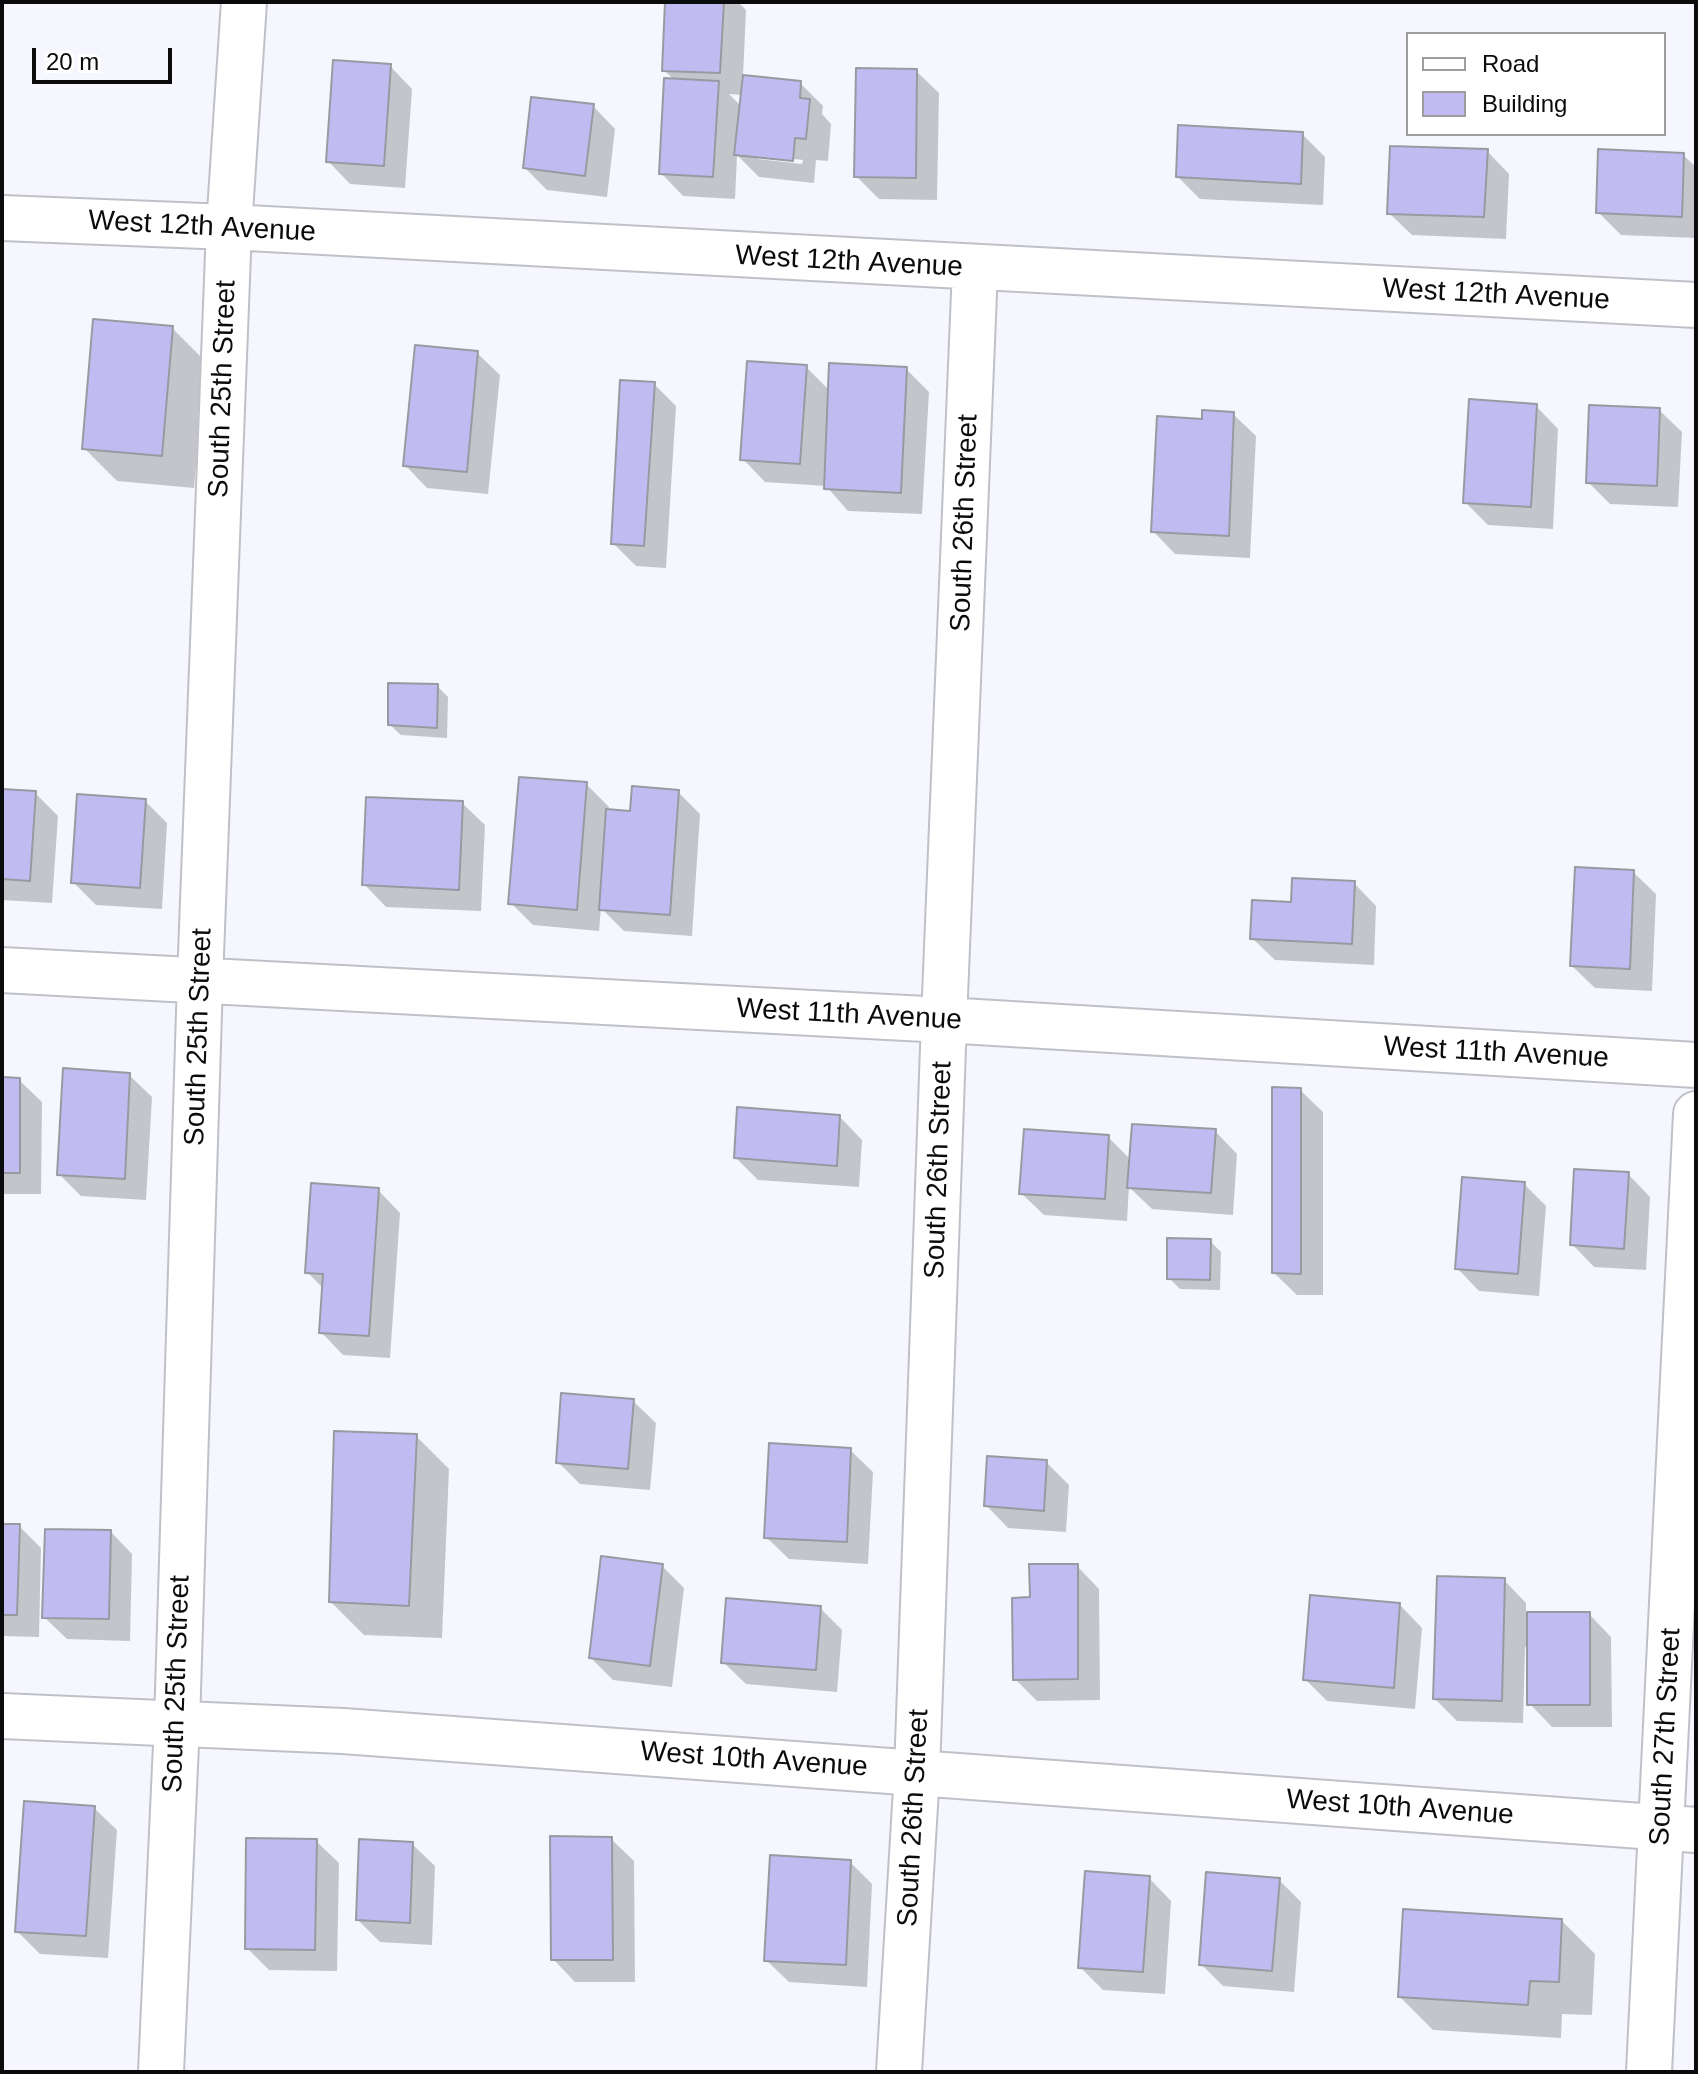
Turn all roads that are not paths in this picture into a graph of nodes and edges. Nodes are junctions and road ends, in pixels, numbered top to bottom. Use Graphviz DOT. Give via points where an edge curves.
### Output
graph roads {
  1 [pos="244,2"];
  2 [pos="2,218"];
  3 [pos="229,227"];
  4 [pos="975,269"];
  5 [pos="1696,305"];
  6 [pos="2,970"];
  7 [pos="200,980"];
  8 [pos="944,1020"];
  9 [pos="1696,1065"];
  10 [pos="1696,1114"];
  11 [pos="2,1716"];
  12 [pos="177,1723"];
  13 [pos="917,1772"];
  14 [pos="1679,1829"];
  15 [pos="161,2072"];
  16 [pos="899,2072"];
  17 [pos="1649,2072"];
  1 -- 3 [label="street, South 25th Street"];
  2 -- 3 [label="street, West 12th Avenue"];
  3 -- 4 [label="street, West 12th Avenue"];
  3 -- 7 [label="street, South 25th Street"];
  4 -- 5 [label="street, West 12th Avenue"];
  4 -- 8 [label="street, South 26th Street"];
  6 -- 7 [label="street, West 11th Avenue"];
  7 -- 8 [label="street, West 11th Avenue"];
  7 -- 12 [label="street, South 25th Street"];
  8 -- 9 [label="street, West 11th Avenue"];
  8 -- 13 [label="street, South 26th Street"];
  10 -- 14 [label="street, South 27th Street"];
  11 -- 12 [label="street, West 10th Avenue"];
  12 -- 13 [label="street, West 10th Avenue"];
  12 -- 15 [label="street, South 25th Street"];
  13 -- 14 [label="street, West 10th Avenue"];
  13 -- 16 [label="street, South 26th Street"];
  14 -- 17 [label="street, South 27th Street"];
}
